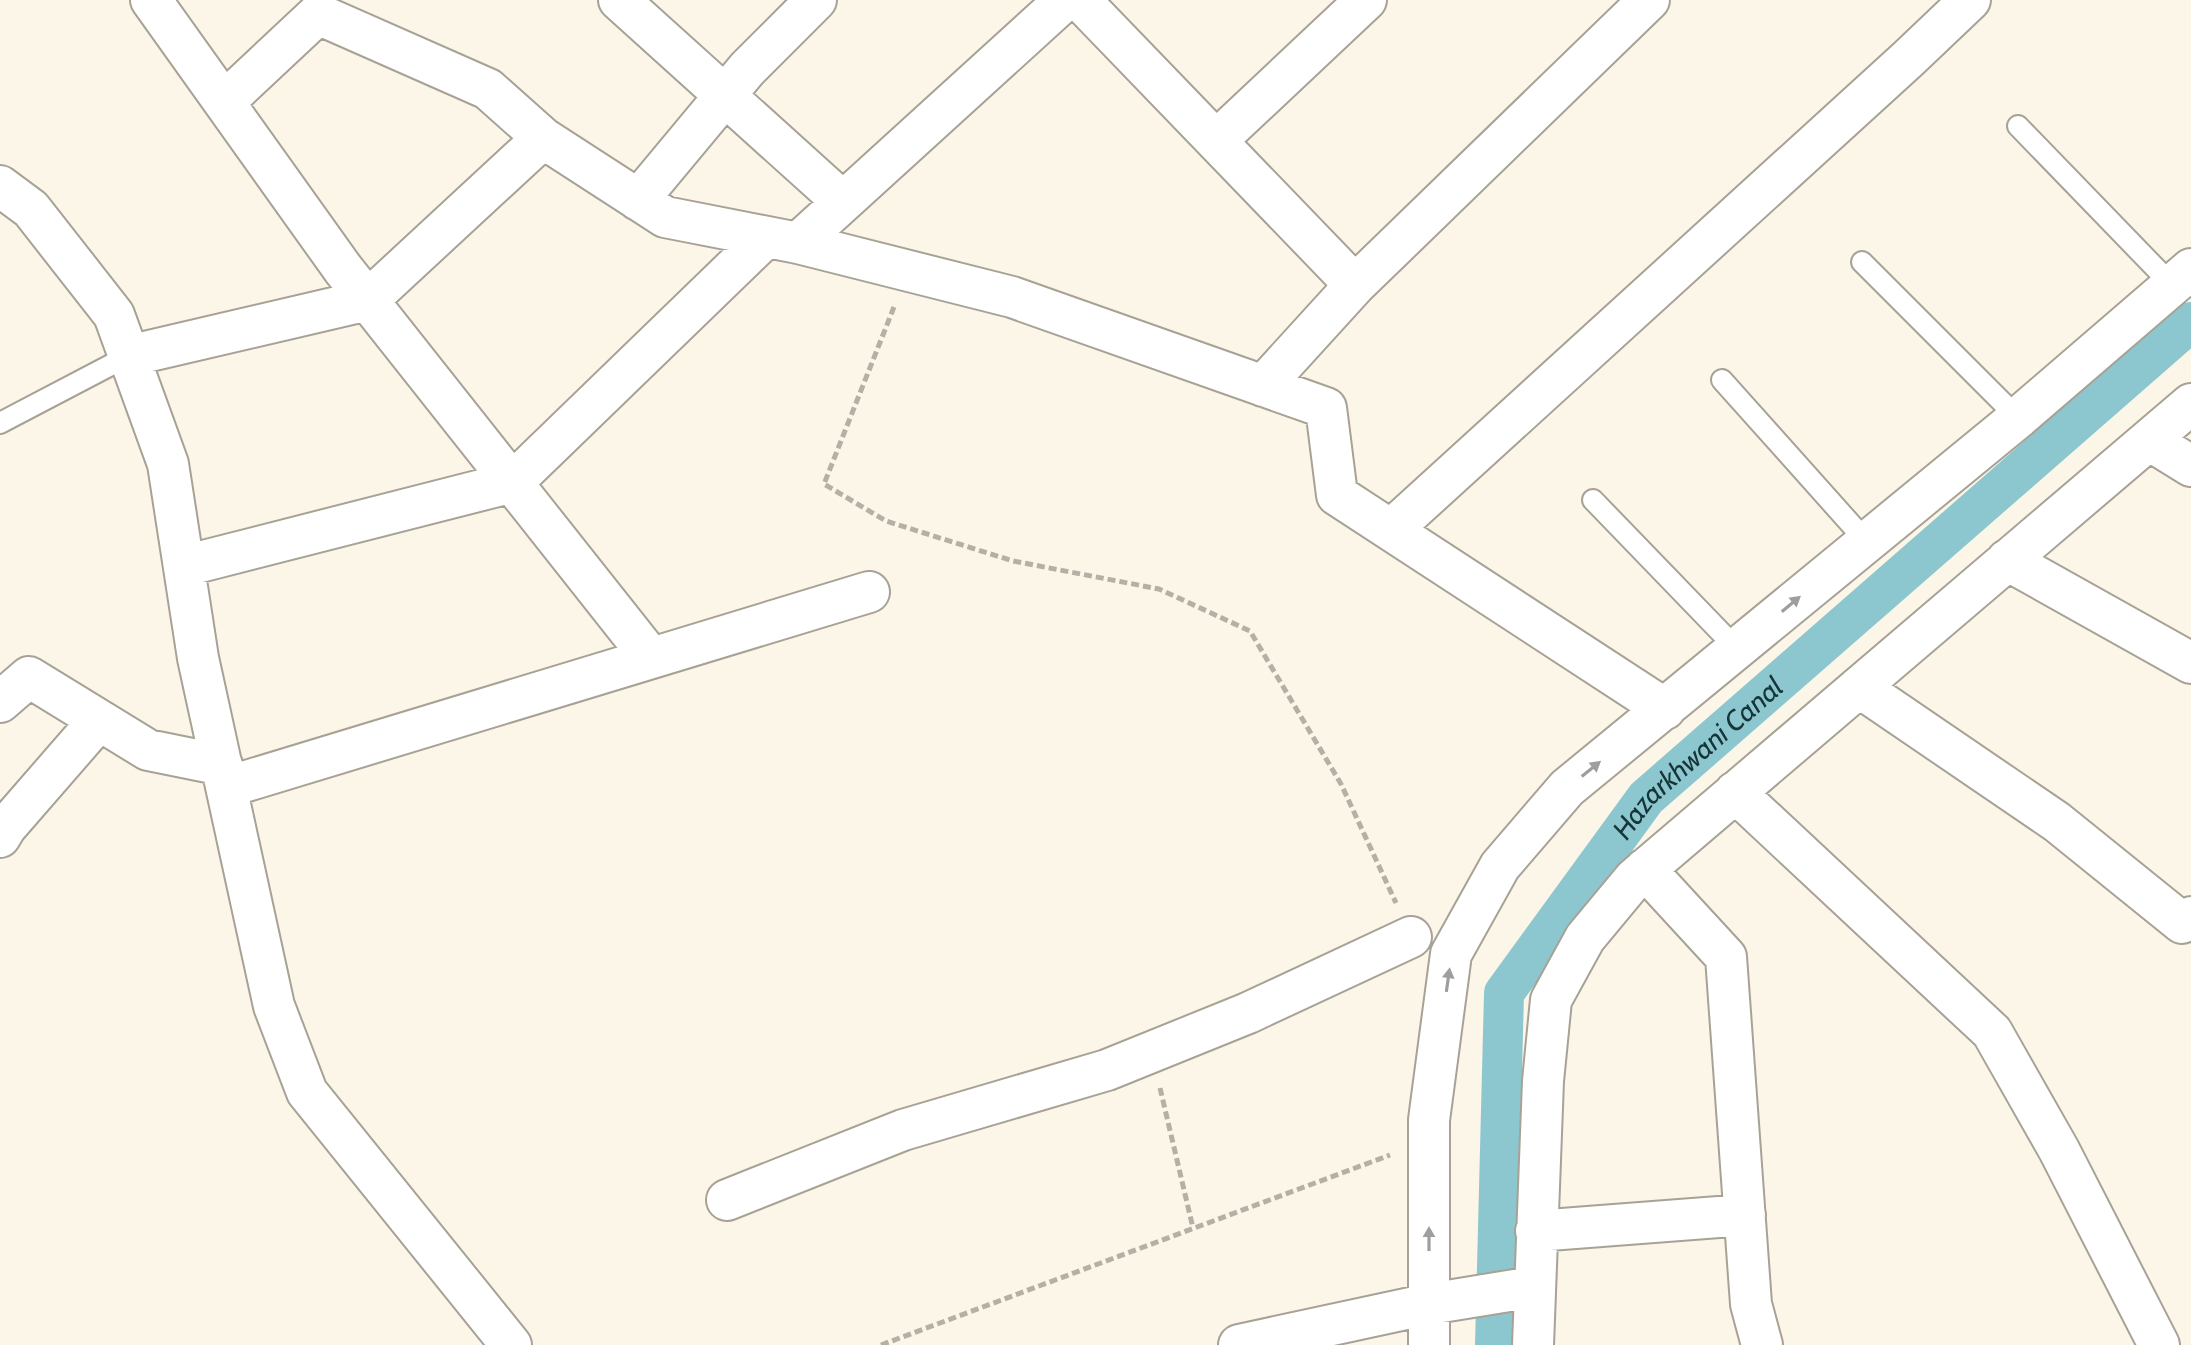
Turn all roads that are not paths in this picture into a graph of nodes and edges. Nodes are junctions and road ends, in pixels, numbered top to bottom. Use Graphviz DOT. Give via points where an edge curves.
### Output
graph roads {
  1 [pos="151,0"];
  2 [pos="619,0"];
  3 [pos="816,0"];
  4 [pos="1065,0"];
  5 [pos="1080,0"];
  6 [pos="1366,0"];
  7 [pos="1649,0"];
  8 [pos="1970,0"];
  9 [pos="726,95"];
  10 [pos="224,102"];
  11 [pos="2018,126"];
  12 [pos="543,138"];
  13 [pos="1216,141"];
  14 [pos="0,186"];
  15 [pos="638,200"];
  16 [pos="843,202"];
  17 [pos="782,240"];
  18 [pos="1862,262"];
  19 [pos="2182,277"];
  20 [pos="1355,285"];
  21 [pos="368,300"];
  22 [pos="128,356"];
  23 [pos="1722,380"];
  24 [pos="1263,386"];
  25 [pos="2191,404"];
  26 [pos="2018,418"];
  27 [pos="0,423"];
  28 [pos="2149,440"];
  29 [pos="2191,466"];
  30 [pos="513,482"];
  31 [pos="1593,500"];
  32 [pos="1391,530"];
  33 [pos="1866,541"];
  34 [pos="2007,560"];
  35 [pos="184,566"];
  36 [pos="869,592"];
  37 [pos="1737,649"];
  38 [pos="651,658"];
  39 [pos="2191,663"];
  40 [pos="1859,687"];
  41 [pos="0,702"];
  42 [pos="1665,709"];
  43 [pos="99,720"];
  44 [pos="224,776"];
  45 [pos="1735,792"];
  46 [pos="0,837"];
  47 [pos="1645,869"];
  48 [pos="2191,917"];
  49 [pos="1411,937"];
  50 [pos="727,1200"];
  51 [pos="1745,1215"];
  52 [pos="1536,1231"];
  53 [pos="1532,1287"];
  54 [pos="1431,1303"];
  55 [pos="511,1345"];
  56 [pos="1239,1345"];
  57 [pos="1429,1345"];
  58 [pos="1533,1345"];
  59 [pos="1762,1345"];
  60 [pos="2159,1345"];
  1 -- 10 [label="street"];
  2 -- 9 [label="street"];
  3 -- 9 [label="street"];
  4 -- 16 [label="street"];
  5 -- 13 [label="street"];
  6 -- 13 [label="street"];
  7 -- 20 [label="street"];
  8 -- 32 [label="street"];
  9 -- 15 [label="street"];
  9 -- 16 [label="street"];
  10 -- 12 [label="street" via="318,14 488,89"];
  10 -- 21 [label="street"];
  11 -- 19 [label="lane"];
  12 -- 15 [label="street"];
  12 -- 21 [label="street"];
  13 -- 20 [label="street"];
  14 -- 22 [label="street" via="31,209 114,315"];
  15 -- 17 [label="street" via="665,217"];
  16 -- 17 [label="street"];
  17 -- 24 [label="street" via="1012,297"];
  17 -- 30 [label="street"];
  18 -- 26 [label="lane"];
  19 -- 26 [label="street"];
  20 -- 24 [label="street"];
  21 -- 22 [label="street"];
  21 -- 30 [label="street"];
  22 -- 27 [label="lane"];
  22 -- 35 [label="street" via="168,464"];
  23 -- 33 [label="lane"];
  24 -- 32 [label="street" via="1326,408 1337,495"];
  25 -- 28 [label="street"];
  26 -- 33 [label="street"];
  28 -- 29 [label="street"];
  28 -- 34 [label="street"];
  30 -- 35 [label="street"];
  30 -- 38 [label="street"];
  31 -- 37 [label="lane"];
  32 -- 42 [label="street"];
  37 -- 33 [label="street, one-way"];
  34 -- 39 [label="street"];
  34 -- 40 [label="street"];
  35 -- 44 [label="street"];
  36 -- 38 [label="street"];
  37 -- 42 [label="street"];
  38 -- 44 [label="street"];
  40 -- 45 [label="street"];
  40 -- 48 [label="street" via="2057,822 2182,923"];
  41 -- 43 [label="street" via="29,677"];
  54 -- 42 [label="street, one-way" via="1429,1120 1451,954 1500,866 1567,788"];
  43 -- 44 [label="street" via="148,750"];
  43 -- 46 [label="street"];
  44 -- 55 [label="street" via="274,1006 307,1092"];
  45 -- 47 [label="street"];
  45 -- 60 [label="street" via="1992,1032"];
  47 -- 51 [label="street" via="1726,957"];
  47 -- 52 [label="street" via="1585,938 1551,1000"];
  49 -- 50 [label="street" via="1248,1013 1107,1070 903,1130"];
  51 -- 52 [label="street"];
  51 -- 59 [label="street" via="1751,1304"];
  52 -- 53 [label="street"];
  53 -- 54 [label="street"];
  53 -- 58 [label="street"];
  54 -- 56 [label="street"];
  54 -- 57 [label="street"];
}
